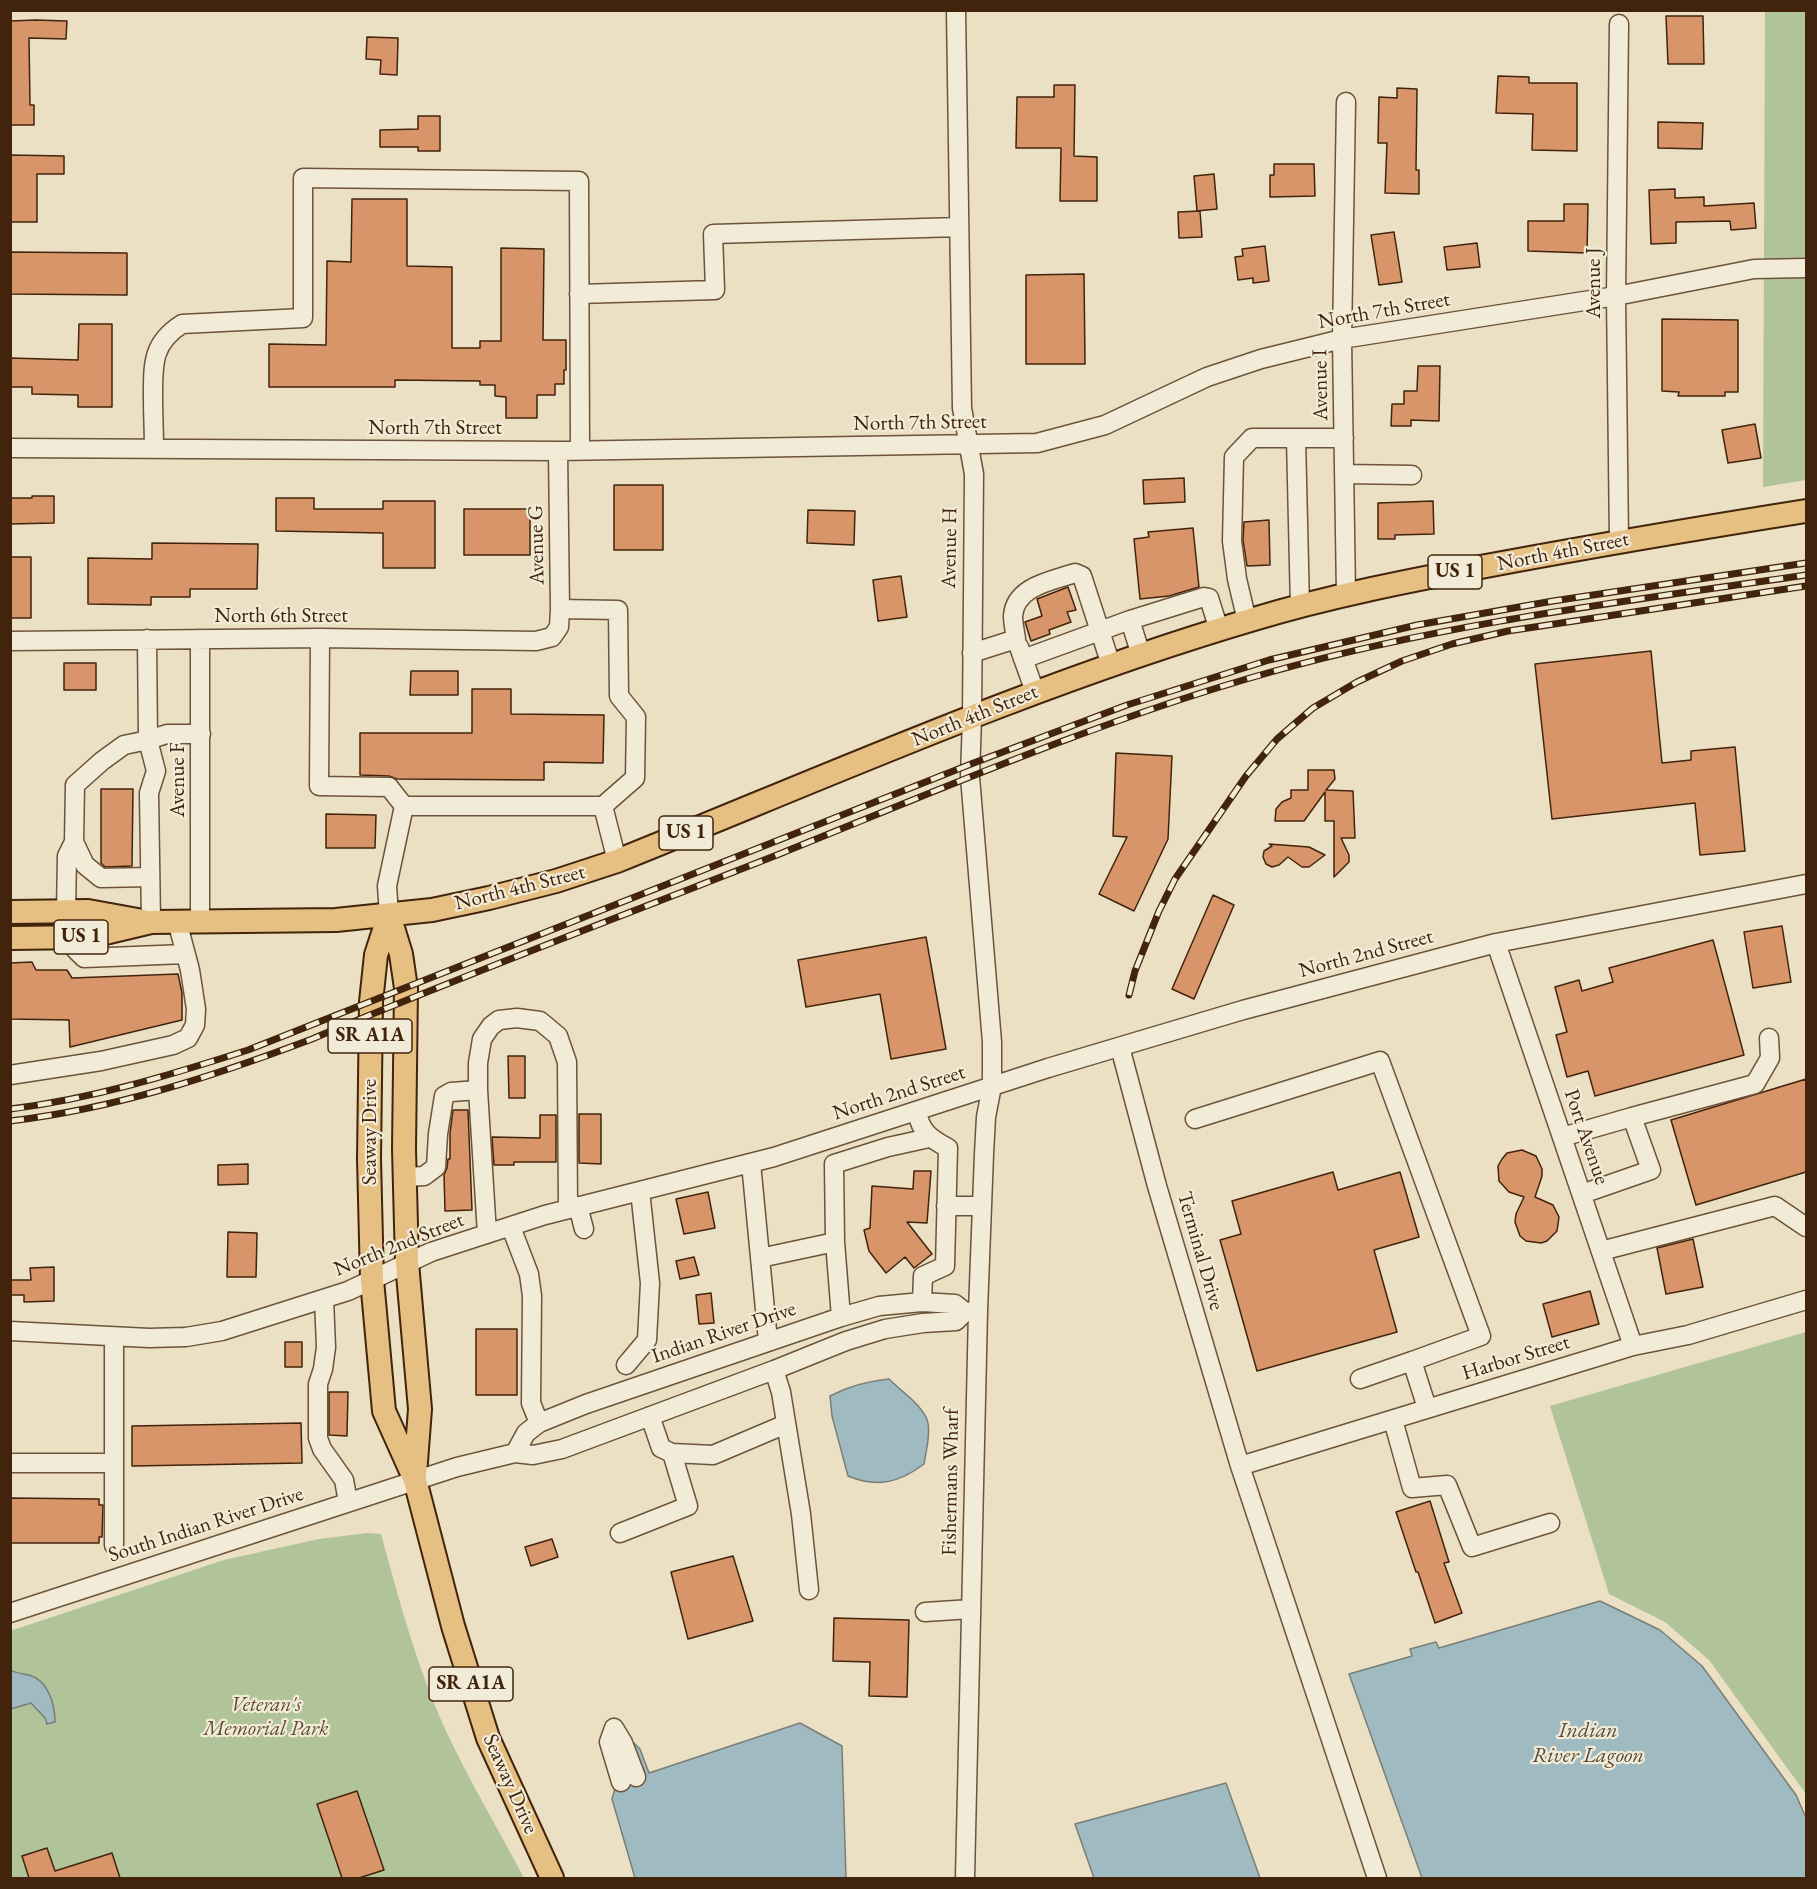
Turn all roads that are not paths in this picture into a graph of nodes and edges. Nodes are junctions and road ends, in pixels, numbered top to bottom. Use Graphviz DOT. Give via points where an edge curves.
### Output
graph roads {
  1 [pos="956,10"];
  2 [pos="1619,24"];
  3 [pos="1346,102"];
  4 [pos="959,227"];
  5 [pos="1806,268"];
  6 [pos="579,294"];
  7 [pos="1616,296"];
  8 [pos="1342,339"];
  9 [pos="1296,438"];
  10 [pos="1344,438"];
  11 [pos="968,445"];
  12 [pos="10,448"];
  13 [pos="154,449"];
  14 [pos="580,450"];
  15 [pos="558,451"];
  16 [pos="1345,474"];
  17 [pos="1412,475"];
  18 [pos="1806,511"];
  19 [pos="1619,541"];
  20 [pos="1346,595"];
  21 [pos="1300,607"];
  22 [pos="560,609"];
  23 [pos="1130,620"];
  24 [pos="1247,621"];
  25 [pos="1100,630"];
  26 [pos="1219,630"];
  27 [pos="552,637"];
  28 [pos="320,638"];
  29 [pos="147,639"];
  30 [pos="200,639"];
  31 [pos="1016,639"];
  32 [pos="10,640"];
  33 [pos="972,653"];
  34 [pos="1141,655"];
  35 [pos="1023,659"];
  36 [pos="1111,665"];
  37 [pos="1035,692"];
  38 [pos="972,717"];
  39 [pos="201,734"];
  40 [pos="148,740"];
  41 [pos="404,806"];
  42 [pos="603,806"];
  43 [pos="74,842"];
  44 [pos="617,861"];
  45 [pos="150,877"];
  46 [pos="1806,884"];
  47 [pos="66,911"];
  48 [pos="10,912"];
  49 [pos="389,915"];
  50 [pos="177,921"];
  51 [pos="200,921"];
  52 [pos="151,922"];
  53 [pos="127,928"];
  54 [pos="74,937"];
  55 [pos="10,938"];
  56 [pos="1496,943"];
  57 [pos="185,954"];
  58 [pos="128,956"];
  59 [pos="1769,1038"];
  60 [pos="1120,1047"];
  61 [pos="10,1075"];
  62 [pos="992,1086"];
  63 [pos="478,1090"];
  64 [pos="916,1112"];
  65 [pos="1632,1117"];
  66 [pos="1195,1119"];
  67 [pos="1562,1137"];
  68 [pos="929,1138"];
  69 [pos="751,1163"];
  70 [pos="405,1177"];
  71 [pos="640,1191"];
  72 [pos="1582,1194"];
  73 [pos="946,1206"];
  74 [pos="982,1206"];
  75 [pos="573,1208"];
  76 [pos="511,1227"];
  77 [pos="1806,1227"];
  78 [pos="584,1229"];
  79 [pos="487,1234"];
  80 [pos="835,1242"];
  81 [pos="1601,1251"];
  82 [pos="760,1258"];
  83 [pos="407,1263"];
  84 [pos="372,1280"];
  85 [pos="324,1299"];
  86 [pos="1806,1300"];
  87 [pos="922,1302"];
  88 [pos="971,1312"];
  89 [pos="841,1317"];
  90 [pos="10,1331"];
  91 [pos="114,1337"];
  92 [pos="768,1341"];
  93 [pos="1633,1346"];
  94 [pos="1412,1361"];
  95 [pos="774,1370"];
  96 [pos="630,1375"];
  97 [pos="1360,1379"];
  98 [pos="1427,1408"];
  99 [pos="650,1416"];
  100 [pos="1393,1420"];
  101 [pos="539,1424"];
  102 [pos="786,1424"];
  103 [pos="515,1453"];
  104 [pos="672,1453"];
  105 [pos="114,1462"];
  106 [pos="10,1463"];
  107 [pos="1240,1466"];
  108 [pos="415,1480"];
  109 [pos="348,1502"];
  110 [pos="1550,1523"];
  111 [pos="620,1533"];
  112 [pos="114,1545"];
  113 [pos="809,1590"];
  114 [pos="971,1609"];
  115 [pos="925,1612"];
  116 [pos="10,1613"];
  117 [pos="552,1878"];
  118 [pos="965,1878"];
  119 [pos="1377,1878"];
  1 -- 4 [label="street, Avenue H"];
  2 -- 7 [label="street, Avenue J"];
  3 -- 8 [label="street, Avenue I"];
  4 -- 6 [label="street" via="713,234 715,290"];
  4 -- 11 [label="street, Avenue H" via="962,408"];
  5 -- 7 [label="street, North 7th Street" via="1754,269"];
  6 -- 13 [label="street" via="579,181 303,178 303,318 182,324 169,332 153,364"];
  6 -- 14 [label="street"];
  7 -- 8 [label="street, North 7th Street"];
  7 -- 19 [label="street, Avenue J"];
  8 -- 10 [label="street, Avenue I"];
  8 -- 11 [label="street, North 7th Street" via="1261,358 1208,377 1105,425 1037,443"];
  9 -- 10 [label="street"];
  9 -- 21 [label="street"];
  9 -- 24 [label="street" via="1252,438 1234,457 1232,541"];
  10 -- 16 [label="street, Avenue I"];
  11 -- 14 [label="street, North 7th Street"];
  11 -- 33 [label="street, Avenue H" via="974,474"];
  12 -- 13 [label="street, North 7th Street"];
  13 -- 15 [label="street, North 7th Street"];
  14 -- 15 [label="street, North 7th Street"];
  15 -- 22 [label="street, Avenue G"];
  16 -- 17 [label="street"];
  16 -- 20 [label="street, Avenue I"];
  18 -- 19 [label="main road, North 4th Street / US 1"];
  19 -- 20 [label="main road, North 4th Street / US 1"];
  20 -- 21 [label="main road, North 4th Street / US 1"];
  21 -- 24 [label="main road, North 4th Street / US 1"];
  22 -- 27 [label="street, Avenue G" via="559,627"];
  22 -- 42 [label="street" via="618,610 619,696 636,717 635,778"];
  23 -- 25 [label="street"];
  23 -- 26 [label="street" via="1204,597 1209,598"];
  23 -- 34 [label="street"];
  24 -- 26 [label="main road, North 4th Street / US 1"];
  25 -- 31 [label="street" via="1082,576 1075,573 1024,592 1013,617"];
  25 -- 35 [label="street"];
  25 -- 36 [label="street"];
  26 -- 34 [label="main road, North 4th Street / US 1"];
  27 -- 28 [label="street, North 6th Street" via="536,641"];
  28 -- 30 [label="street, North 6th Street"];
  28 -- 41 [label="street" via="319,786 389,787"];
  29 -- 30 [label="street, North 6th Street"];
  29 -- 32 [label="street, North 6th Street"];
  29 -- 40 [label="street"];
  30 -- 39 [label="street, Avenue F"];
  31 -- 33 [label="street"];
  31 -- 35 [label="street"];
  33 -- 38 [label="street, Avenue H"];
  34 -- 36 [label="main road, North 4th Street / US 1"];
  35 -- 37 [label="street"];
  36 -- 37 [label="main road, North 4th Street / US 1"];
  37 -- 38 [label="main road, North 4th Street / US 1"];
  38 -- 44 [label="main road, North 4th Street / US 1"];
  38 -- 62 [label="street, Avenue H" via="970,777 992,1042"];
  39 -- 40 [label="street" via="167,734"];
  39 -- 51 [label="street, Avenue F"];
  40 -- 43 [label="street" via="124,745 75,785"];
  40 -- 45 [label="street" via="156,771 149,793"];
  41 -- 42 [label="street"];
  41 -- 49 [label="street" via="387,886"];
  42 -- 44 [label="street"];
  43 -- 45 [label="street" via="85,865 101,878"];
  43 -- 47 [label="street" via="67,856"];
  44 -- 49 [label="main road, North 4th Street / US 1" via="489,898"];
  45 -- 52 [label="street"];
  46 -- 56 [label="street, North 2nd Street"];
  47 -- 48 [label="main road, North 4th Street / US 1"];
  47 -- 52 [label="main road, North 4th Street / US 1" via="88,910"];
  49 -- 51 [label="main road, North 4th Street / US 1" via="336,920"];
  49 -- 70 [label="main road, Seaway Drive / SR A1A" via="406,988"];
  49 -- 84 [label="main road, Seaway Drive / SR A1A" via="376,955 371,1002"];
  50 -- 51 [label="main road, North 4th Street / US 1"];
  50 -- 52 [label="main road, North 4th Street / US 1"];
  50 -- 57 [label="street"];
  52 -- 53 [label="main road, North 4th Street / US 1"];
  53 -- 54 [label="main road, North 4th Street / US 1"];
  53 -- 58 [label="street"];
  54 -- 55 [label="main road, North 4th Street / US 1"];
  54 -- 58 [label="street" via="75,949 84,958"];
  56 -- 60 [label="street, North 2nd Street"];
  56 -- 67 [label="street, Port Avenue"];
  57 -- 58 [label="street"];
  57 -- 61 [label="street" via="195,1009 195,1025 188,1038 101,1061"];
  59 -- 65 [label="street" via="1770,1058 1755,1084"];
  60 -- 62 [label="street, North 2nd Street"];
  60 -- 107 [label="street, Terminal Drive"];
  62 -- 64 [label="street, North 2nd Street"];
  62 -- 74 [label="street, Fishermans Wharf" via="986,1117"];
  63 -- 70 [label="street" via="444,1096 436,1167 424,1176"];
  63 -- 75 [label="street" via="482,1040 499,1020 540,1020 558,1036 567,1062"];
  63 -- 79 [label="street"];
  64 -- 68 [label="street"];
  64 -- 69 [label="street, North 2nd Street"];
  65 -- 67 [label="street"];
  65 -- 72 [label="street" via="1651,1170"];
  66 -- 94 [label="street" via="1380,1061 1481,1336"];
  67 -- 72 [label="street, Port Avenue"];
  68 -- 73 [label="street" via="948,1148"];
  68 -- 80 [label="street" via="834,1164"];
  69 -- 71 [label="street, North 2nd Street"];
  69 -- 82 [label="street"];
  70 -- 83 [label="main road, Seaway Drive / SR A1A"];
  71 -- 75 [label="street, North 2nd Street"];
  71 -- 96 [label="street" via="650,1283 647,1340"];
  72 -- 81 [label="street, Port Avenue"];
  73 -- 74 [label="street"];
  73 -- 87 [label="street" via="945,1266 923,1276"];
  74 -- 88 [label="street, Fishermans Wharf"];
  75 -- 76 [label="street, North 2nd Street"];
  75 -- 78 [label="street"];
  76 -- 79 [label="street, North 2nd Street"];
  76 -- 101 [label="street" via="529,1274 531,1403"];
  77 -- 81 [label="street" via="1775,1206"];
  79 -- 83 [label="street, North 2nd Street"];
  80 -- 82 [label="street"];
  80 -- 89 [label="street"];
  81 -- 93 [label="street, Port Avenue"];
  82 -- 92 [label="street"];
  83 -- 84 [label="street, North 2nd Street"];
  83 -- 108 [label="main road, Seaway Drive / SR A1A" via="420,1409"];
  84 -- 85 [label="street, North 2nd Street"];
  84 -- 108 [label="main road, Seaway Drive / SR A1A" via="384,1411"];
  85 -- 91 [label="street, North 2nd Street" via="222,1331 186,1337"];
  85 -- 109 [label="street" via="326,1347 318,1384 318,1438 344,1480"];
  86 -- 93 [label="street, Harbor Street" via="1688,1335"];
  87 -- 88 [label="street, Indian River Drive" via="955,1304"];
  87 -- 89 [label="street, Indian River Drive" via="879,1306"];
  88 -- 95 [label="street" via="956,1321 885,1329"];
  88 -- 114 [label="street, Fishermans Wharf"];
  89 -- 92 [label="street, Indian River Drive"];
  90 -- 91 [label="street, North 2nd Street"];
  91 -- 105 [label="street"];
  92 -- 96 [label="street, Indian River Drive"];
  93 -- 98 [label="street, Harbor Street"];
  94 -- 97 [label="street"];
  94 -- 98 [label="street"];
  95 -- 99 [label="street"];
  95 -- 102 [label="street"];
  96 -- 101 [label="street, Indian River Drive" via="586,1404"];
  98 -- 100 [label="street, Harbor Street"];
  99 -- 103 [label="street" via="556,1451"];
  99 -- 104 [label="street" via="661,1448"];
  100 -- 107 [label="street, Harbor Street"];
  100 -- 110 [label="street" via="1412,1488 1447,1485 1472,1547"];
  101 -- 103 [label="street, Indian River Drive" via="526,1433"];
  102 -- 104 [label="street" via="713,1455"];
  102 -- 113 [label="street"];
  103 -- 108 [label="street"];
  104 -- 111 [label="street" via="688,1506"];
  105 -- 106 [label="street"];
  105 -- 112 [label="street"];
  107 -- 119 [label="street, Terminal Drive"];
  108 -- 109 [label="street, South Indian River Drive"];
  108 -- 117 [label="main road, Seaway Drive / SR A1A" via="453,1626 488,1738"];
  109 -- 116 [label="street, South Indian River Drive"];
  114 -- 115 [label="street"];
  114 -- 118 [label="street, Fishermans Wharf"];
}
